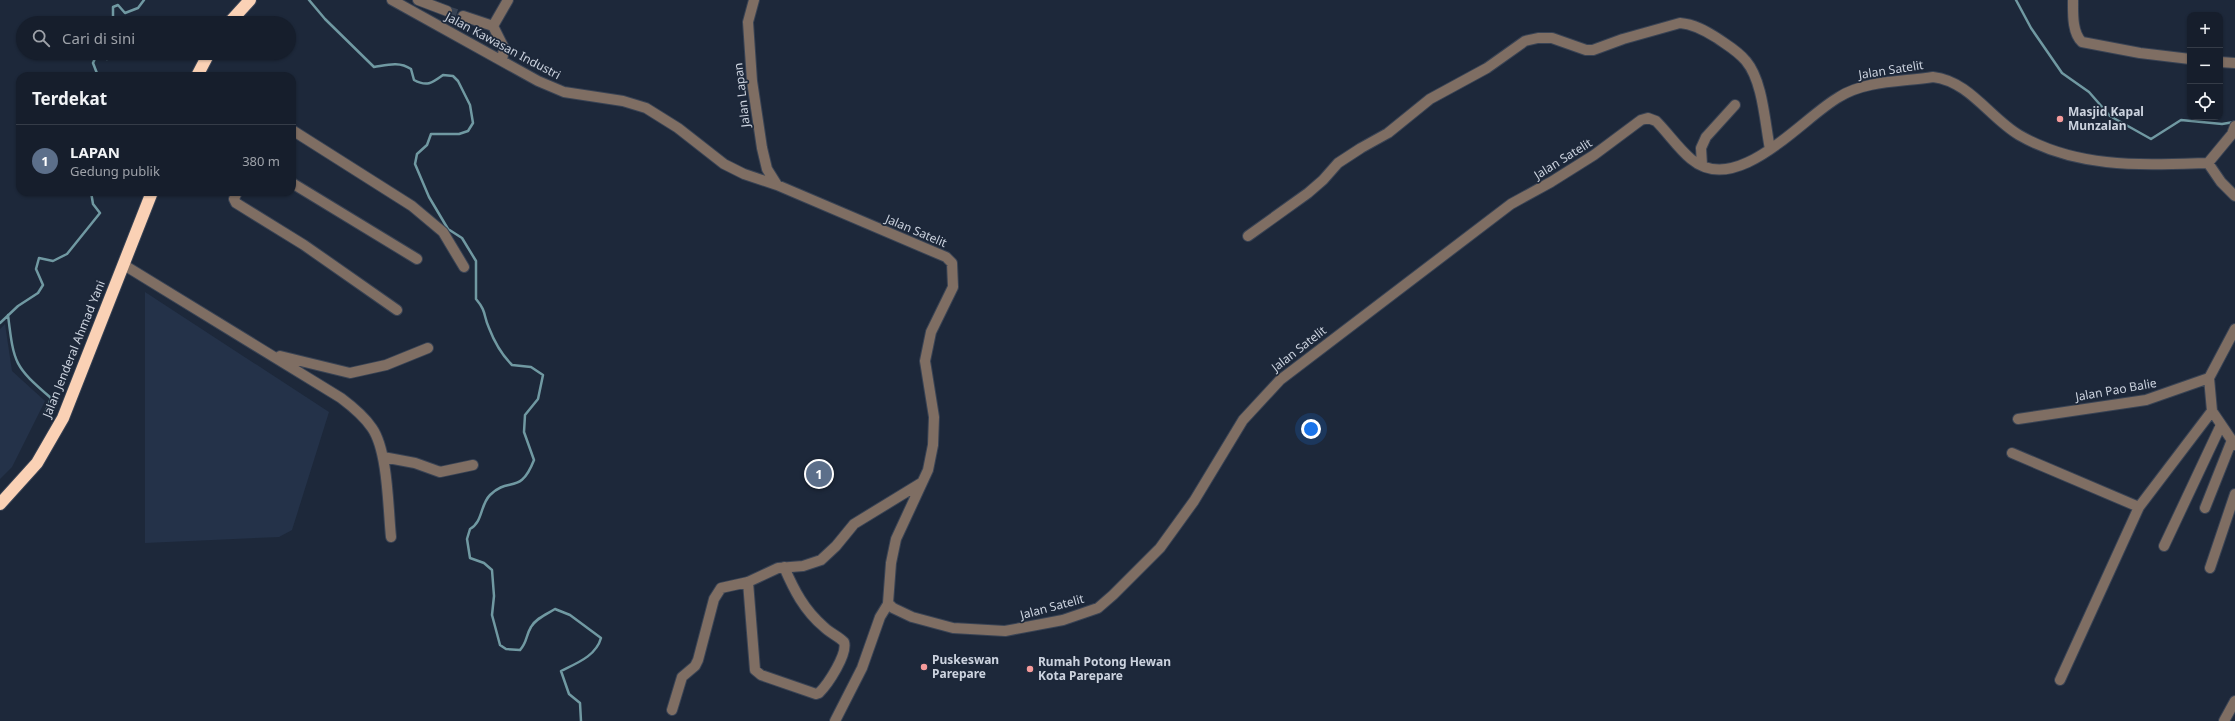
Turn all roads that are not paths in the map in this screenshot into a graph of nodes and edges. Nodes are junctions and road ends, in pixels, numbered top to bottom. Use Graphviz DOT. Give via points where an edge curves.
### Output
graph roads {
  1 [pos="250,0"];
  2 [pos="392,0"];
  3 [pos="508,0"];
  4 [pos="754,0"];
  5 [pos="2073,0"];
  6 [pos="422,1"];
  7 [pos="447,11"];
  8 [pos="235,16"];
  9 [pos="463,16"];
  10 [pos="493,26"];
  11 [pos="2187,59"];
  12 [pos="205,60"];
  13 [pos="502,61"];
  14 [pos="2223,62"];
  15 [pos="2235,63"];
  16 [pos="199,72"];
  17 [pos="1735,106"];
  18 [pos="2233,130"];
  19 [pos="296,133"];
  20 [pos="1770,149"];
  21 [pos="2208,163"];
  22 [pos="1702,165"];
  23 [pos="777,185"];
  24 [pos="296,186"];
  25 [pos="150,196"];
  26 [pos="235,196"];
  27 [pos="2235,196"];
  28 [pos="1248,236"];
  29 [pos="417,259"];
  30 [pos="124,265"];
  31 [pos="464,267"];
  32 [pos="397,310"];
  33 [pos="2235,329"];
  34 [pos="428,348"];
  35 [pos="272,354"];
  36 [pos="2209,378"];
  37 [pos="2212,411"];
  38 [pos="2018,419"];
  39 [pos="2221,425"];
  40 [pos="2233,443"];
  41 [pos="2012,453"];
  42 [pos="383,457"];
  43 [pos="473,465"];
  44 [pos="921,483"];
  45 [pos="2235,494"];
  46 [pos="0,504"];
  47 [pos="2139,507"];
  48 [pos="2205,508"];
  49 [pos="391,537"];
  50 [pos="2164,546"];
  51 [pos="784,567"];
  52 [pos="2210,568"];
  53 [pos="748,582"];
  54 [pos="888,604"];
  55 [pos="2060,680"];
  56 [pos="2235,701"];
  57 [pos="672,710"];
  58 [pos="835,721"];
  59 [pos="2224,721"];
  1 -- 8 [label="highway"];
  2 -- 13 [label="street, Jalan Kawasan Industri"];
  3 -- 10 [label="street"];
  4 -- 23 [label="street, Jalan Lapan" via="748,22 752,82 767,169"];
  5 -- 11 [label="street" via="2073,17 2078,38 2082,42"];
  6 -- 7 [label="street"];
  9 -- 10 [label="street"];
  10 -- 13 [label="street" via="504,48"];
  12 -- 16 [label="highway"];
  13 -- 23 [label="street, Jalan Kawasan Industri" via="564,92 623,101 646,108 678,128 724,164"];
  14 -- 15 [label="street"];
  17 -- 22 [label="street" via="1706,136 1701,148"];
  18 -- 21 [label="street"];
  19 -- 31 [label="street" via="412,206 443,232"];
  20 -- 21 [label="street, Jalan Satelit" via="1790,136 1819,110 1854,89 1933,77 1954,82 2007,127 2061,154 2126,164"];
  20 -- 22 [label="street, Jalan Satelit" via="1733,168 1715,169"];
  20 -- 28 [label="street" via="1751,67 1736,51 1702,29 1680,23 1593,50 1552,38 1538,38 1514,48 1487,68 1430,99 1388,133 1338,163 1308,193"];
  21 -- 27 [label="street"];
  22 -- 54 [label="street, Jalan Satelit" via="1691,159 1656,121 1648,118 1552,182 1511,204 1280,380 1243,420 1194,501 1160,548 1098,608 1042,625 998,630 953,628 912,617"];
  23 -- 44 [label="street, Jalan Satelit" via="946,257 952,263 953,287 932,332 926,353 926,374 934,416 933,445 928,470"];
  24 -- 29 [label="street"];
  25 -- 30 [label="highway, Jalan Jenderal Ahmad Yani"];
  26 -- 32 [label="street" via="236,203 304,245"];
  30 -- 35 [label="street"];
  30 -- 46 [label="highway, Jalan Jenderal Ahmad Yani" via="63,418 37,463"];
  33 -- 36 [label="street"];
  34 -- 35 [label="street" via="386,365 350,373"];
  35 -- 42 [label="street" via="358,411 378,438"];
  36 -- 37 [label="street"];
  36 -- 38 [label="street, Jalan Pao Balie" via="2146,400"];
  37 -- 39 [label="street"];
  37 -- 47 [label="street"];
  39 -- 40 [label="street"];
  39 -- 50 [label="street"];
  40 -- 48 [label="street"];
  41 -- 47 [label="street"];
  42 -- 43 [label="street" via="415,463 440,472"];
  42 -- 49 [label="street"];
  44 -- 51 [label="street" via="854,524 821,560 803,566"];
  44 -- 54 [label="street, Jalan Satelit" via="896,539 888,585"];
  45 -- 52 [label="street"];
  47 -- 55 [label="street"];
  51 -- 53 [label="street"];
  51 -- 53 [label="street" via="807,611 844,642 844,654 819,693 761,675 755,670"];
  53 -- 57 [label="street" via="721,588 715,595 698,660 682,677"];
  54 -- 58 [label="street" via="880,617 862,668"];
  56 -- 59 [label="street"];
}
